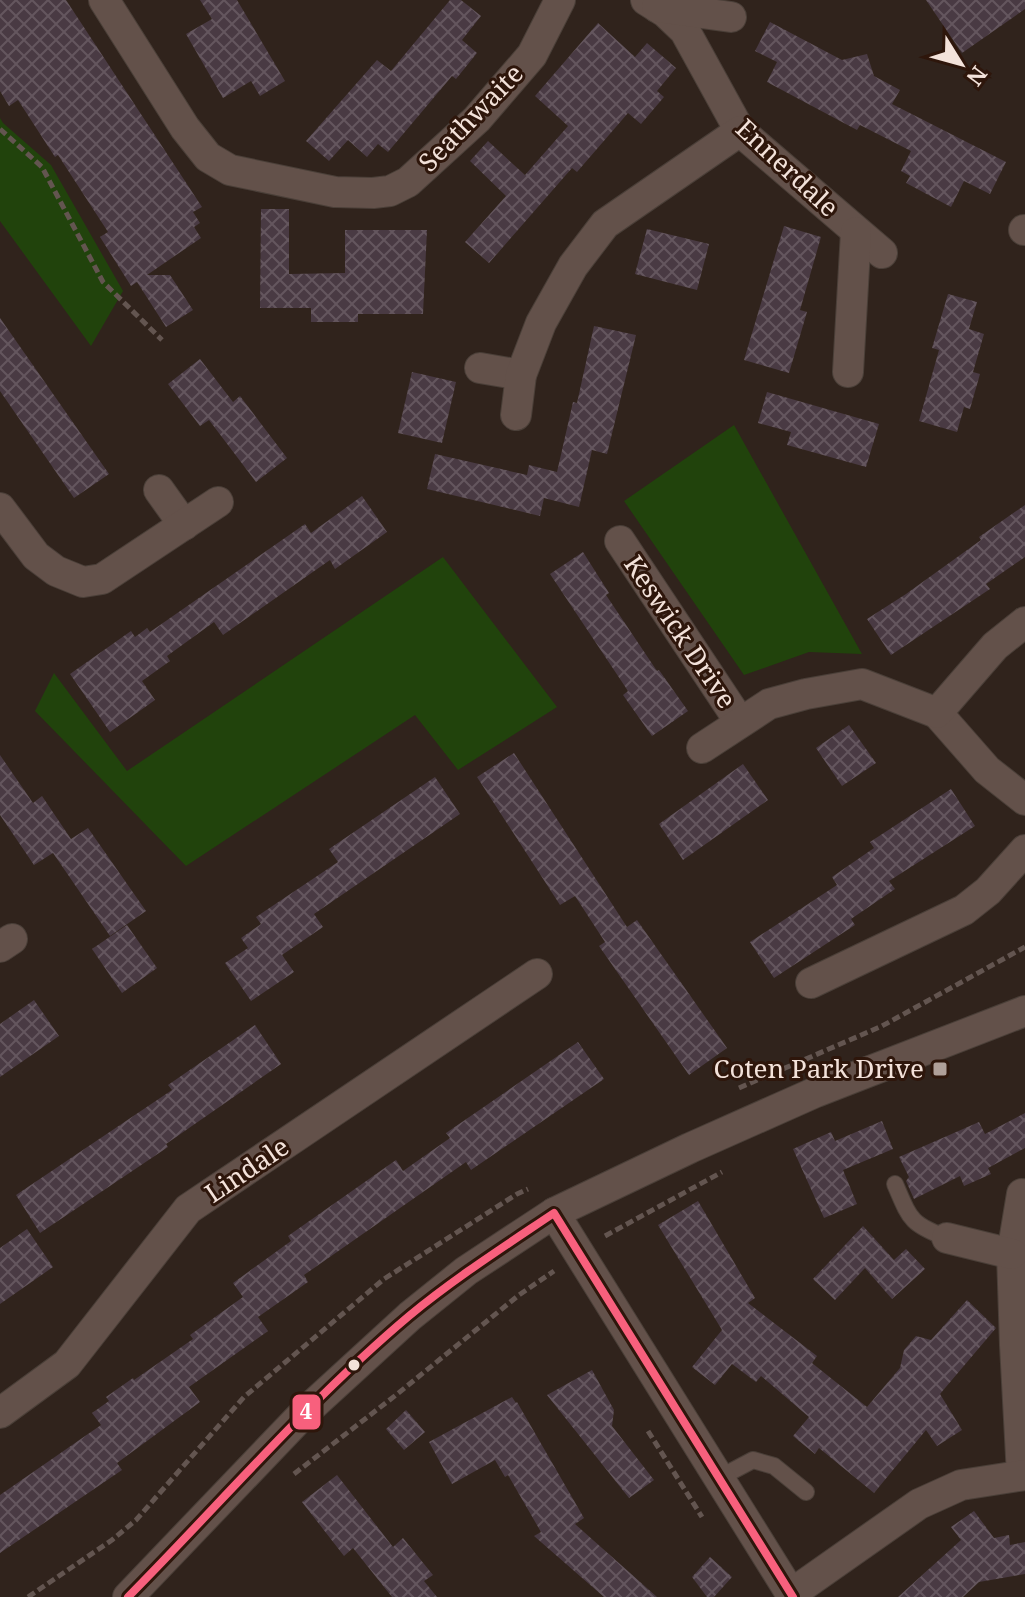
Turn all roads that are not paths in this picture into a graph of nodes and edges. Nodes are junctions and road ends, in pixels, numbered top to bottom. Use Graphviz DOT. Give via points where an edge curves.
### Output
graph roads {
  1 [pos="104,0"];
  2 [pos="560,0"];
  3 [pos="652,4"];
  4 [pos="731,17"];
  5 [pos="740,131"];
  6 [pos="856,232"];
  7 [pos="882,253"];
  8 [pos="480,368"];
  9 [pos="848,372"];
  10 [pos="521,375"];
  11 [pos="516,415"];
  12 [pos="159,490"];
  13 [pos="218,502"];
  14 [pos="0,508"];
  15 [pos="184,525"];
  16 [pos="620,541"];
  17 [pos="1025,622"];
  18 [pos="937,713"];
  19 [pos="740,722"];
  20 [pos="702,748"];
  21 [pos="1025,800"];
  22 [pos="1025,850"];
  23 [pos="537,974"];
  24 [pos="811,983"];
  25 [pos="1025,1011"];
  26 [pos="895,1184"];
  27 [pos="1022,1204"];
  28 [pos="554,1213"];
  29 [pos="947,1238"];
  30 [pos="1012,1254"];
  31 [pos="0,1413"];
  32 [pos="1024,1475"];
  33 [pos="719,1478"];
  34 [pos="806,1492"];
  35 [pos="792,1596"];
  36 [pos="128,1597"];
  1 -- 2 [label="street, Seathwaite" via="208,157 230,170 335,192 373,193 408,182 477,119 532,55"];
  3 -- 4 [label="street"];
  3 -- 5 [label="street, Ennerdale" via="685,31"];
  5 -- 6 [label="street, Ennerdale"];
  5 -- 10 [label="street" via="605,224 573,266 541,323"];
  6 -- 7 [label="street, Ennerdale"];
  6 -- 9 [label="street"];
  8 -- 10 [label="street"];
  10 -- 11 [label="street"];
  12 -- 15 [label="street"];
  13 -- 15 [label="street"];
  14 -- 15 [label="street" via="36,556 83,582 102,579"];
  16 -- 19 [label="street, Keswick Drive"];
  17 -- 18 [label="street" via="995,646"];
  18 -- 19 [label="street, Keswick Drive" via="862,684 769,704"];
  18 -- 21 [label="street, Keswick Drive" via="987,770"];
  19 -- 20 [label="street, Keswick Drive"];
  22 -- 24 [label="street" via="964,910"];
  23 -- 31 [label="street, Lindale" via="188,1209 67,1364"];
  25 -- 28 [label="street" via="816,1092"];
  26 -- 29 [label="lane" via="916,1224"];
  27 -- 30 [label="street"];
  28 -- 33 [label="street"];
  28 -- 36 [label="street" via="466,1271 410,1316 303,1414"];
  29 -- 30 [label="street"];
  30 -- 32 [label="street"];
  32 -- 35 [label="street" via="961,1485 919,1504"];
  33 -- 34 [label="lane" via="753,1460 774,1466"];
  33 -- 35 [label="street"];
}
